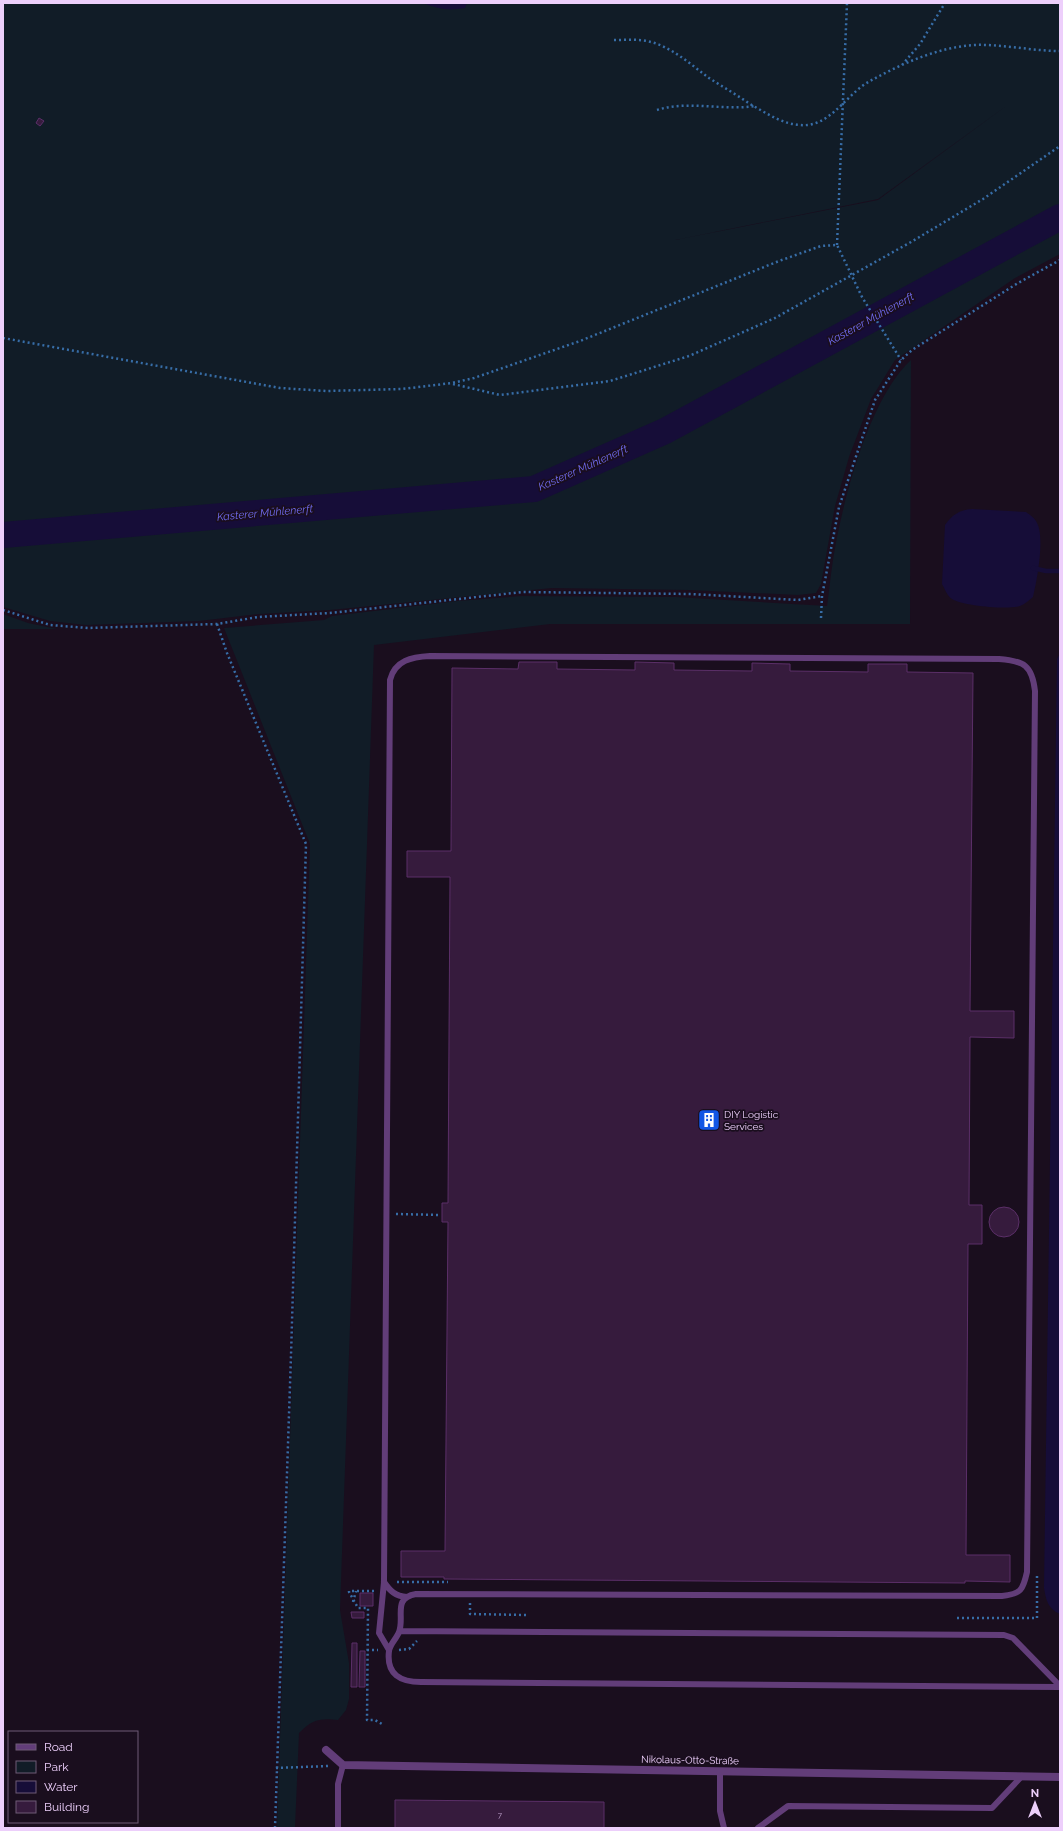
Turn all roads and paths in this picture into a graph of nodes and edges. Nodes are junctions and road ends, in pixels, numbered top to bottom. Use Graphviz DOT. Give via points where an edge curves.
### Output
graph roads {
  1 [pos="848,3"];
  2 [pos="945,3"];
  3 [pos="614,40"];
  4 [pos="1060,50"];
  5 [pos="901,66"];
  6 [pos="844,103"];
  7 [pos="755,106"];
  8 [pos="657,110"];
  9 [pos="1060,146"];
  10 [pos="837,246"];
  11 [pos="1060,260"];
  12 [pos="850,275"];
  13 [pos="3,338"];
  14 [pos="901,360"];
  15 [pos="452,383"];
  16 [pos="822,596"];
  17 [pos="3,610"];
  18 [pos="821,618"];
  19 [pos="218,624"];
  20 [pos="385,1214"];
  21 [pos="440,1215"];
  22 [pos="384,1582"];
  23 [pos="356,1591"];
  24 [pos="470,1594"];
  25 [pos="406,1597"];
  26 [pos="353,1602"];
  27 [pos="368,1611"];
  28 [pos="526,1615"];
  29 [pos="400,1631"];
  30 [pos="389,1650"];
  31 [pos="1060,1686"];
  32 [pos="382,1724"];
  33 [pos="326,1750"];
  34 [pos="343,1765"];
  35 [pos="276,1768"];
  36 [pos="720,1771"];
  37 [pos="1022,1776"];
  38 [pos="1060,1777"];
  39 [pos="275,1828"];
  40 [pos="338,1828"];
  41 [pos="724,1828"];
  42 [pos="758,1828"];
  1 -- 6 [label="path"];
  2 -- 5 [label="path" via="920,44"];
  3 -- 7 [label="path" via="647,41 662,46"];
  4 -- 5 [label="path" via="964,46 925,56"];
  5 -- 6 [label="path" via="868,82"];
  6 -- 7 [label="path" via="825,119 802,126 775,118"];
  6 -- 10 [label="path"];
  7 -- 8 [label="path" via="671,106"];
  9 -- 12 [label="path" via="984,199"];
  10 -- 12 [label="path"];
  10 -- 15 [label="path" via="821,246 580,341 495,372"];
  11 -- 14 [label="path" via="1018,283 912,350"];
  12 -- 14 [label="path"];
  12 -- 15 [label="path" via="768,322 689,356 610,381 500,395"];
  13 -- 15 [label="path" via="280,388 326,391 378,390"];
  14 -- 16 [label="path" via="875,400 839,507"];
  16 -- 18 [label="path"];
  16 -- 19 [label="path" via="798,600 691,594 523,592 330,613 258,617"];
  17 -- 19 [label="path" via="50,625 88,628"];
  19 -- 35 [label="path" via="227,653 306,844"];
  20 -- 21 [label="path"];
  20 -- 22 [label="lane"];
  20 -- 24 [label="lane" via="390,680 400,663 411,658 430,656 999,659 1015,660 1030,670 1035,691 1027,1572 1023,1588 1017,1593 1002,1596"];
  22 -- 25 [label="lane" via="395,1595"];
  22 -- 30 [label="lane" via="379,1633"];
  23 -- 26 [label="path"];
  24 -- 25 [label="lane" via="423,1593"];
  24 -- 28 [label="path" via="470,1614"];
  25 -- 29 [label="lane" via="401,1607"];
  27 -- 32 [label="path" via="367,1720 375,1720"];
  29 -- 30 [label="lane"];
  29 -- 31 [label="lane" via="1004,1635 1013,1638"];
  30 -- 31 [label="lane" via="395,1675 399,1679 411,1682"];
  33 -- 34 [label="street"];
  34 -- 35 [label="path"];
  34 -- 36 [label="street, Nikolaus-Otto-Straße"];
  34 -- 40 [label="lane" via="338,1784"];
  35 -- 39 [label="path"];
  36 -- 37 [label="street, Nikolaus-Otto-Straße"];
  36 -- 41 [label="lane" via="720,1811"];
  37 -- 38 [label="street, Nikolaus-Otto-Straße"];
  37 -- 42 [label="lane" via="992,1808 788,1806"];
}
